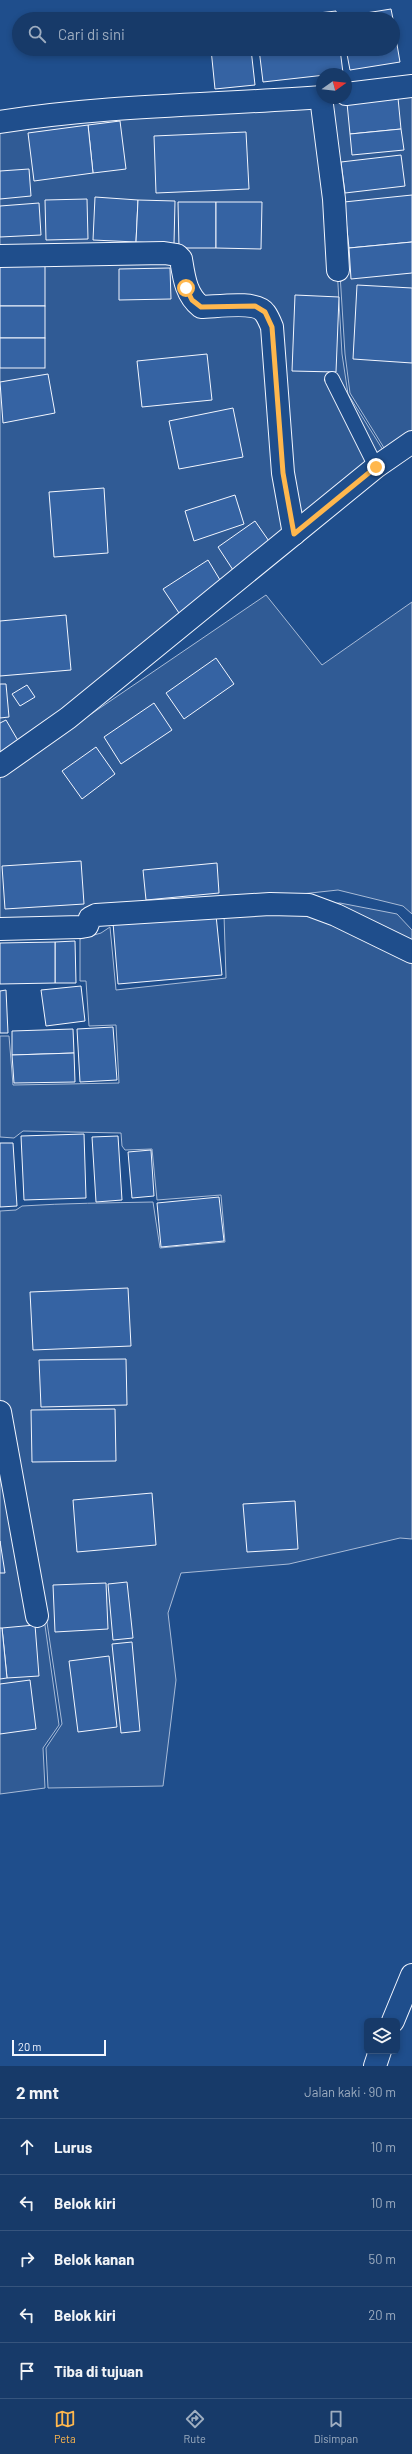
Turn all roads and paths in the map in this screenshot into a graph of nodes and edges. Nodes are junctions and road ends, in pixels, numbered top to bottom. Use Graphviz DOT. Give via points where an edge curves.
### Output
graph roads {
  1 [pos="412,86"];
  2 [pos="352,93"];
  3 [pos="316,97"];
  4 [pos="323,104"];
  5 [pos="0,122"];
  6 [pos="0,256"];
  7 [pos="338,270"];
  8 [pos="332,379"];
  9 [pos="412,442"];
  10 [pos="376,467"];
  11 [pos="294,534"];
  12 [pos="0,766"];
  13 [pos="0,929"];
  14 [pos="412,952"];
  15 [pos="0,1412"];
  16 [pos="37,1616"];
  17 [pos="412,1974"];
  18 [pos="394,2018"];
  19 [pos="379,2054"];
  20 [pos="374,2066"];
  1 -- 2 [label="street"];
  3 -- 5 [label="street" via="113,109 41,115"];
  4 -- 7 [label="street" via="334,198"];
  6 -- 11 [label="street" via="164,253 177,255 181,259 186,288 192,300 201,307 244,305 255,306 265,312 272,327 282,465"];
  8 -- 10 [label="lane"];
  9 -- 10 [label="street"];
  10 -- 11 [label="street"];
  11 -- 12 [label="street" via="68,718"];
  13 -- 14 [label="street" via="81,927 88,926 90,918 96,916 270,904 309,905"];
  15 -- 16 [label="street"];
  17 -- 18 [label="street"];
  19 -- 20 [label="street"];
}
